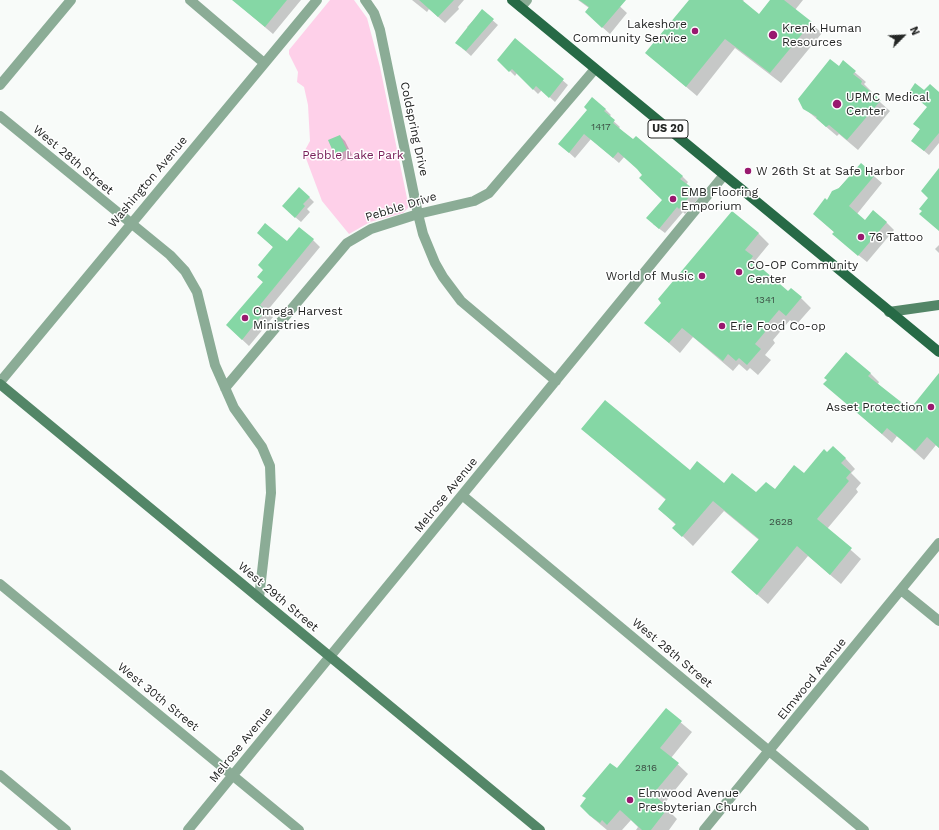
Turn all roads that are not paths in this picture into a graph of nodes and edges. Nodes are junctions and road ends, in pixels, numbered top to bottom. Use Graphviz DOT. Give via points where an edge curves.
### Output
graph roads {
  1 [pos="71,0"];
  2 [pos="190,0"];
  3 [pos="317,0"];
  4 [pos="366,0"];
  5 [pos="512,0"];
  6 [pos="524,4"];
  7 [pos="264,63"];
  8 [pos="595,69"];
  9 [pos="0,85"];
  10 [pos="0,116"];
  11 [pos="724,176"];
  12 [pos="418,214"];
  13 [pos="130,224"];
  14 [pos="939,305"];
  15 [pos="890,312"];
  16 [pos="939,352"];
  17 [pos="556,381"];
  18 [pos="0,383"];
  19 [pos="225,388"];
  20 [pos="462,495"];
  21 [pos="939,543"];
  22 [pos="0,584"];
  23 [pos="901,590"];
  24 [pos="259,598"];
  25 [pos="939,622"];
  26 [pos="330,657"];
  27 [pos="769,751"];
  28 [pos="0,775"];
  29 [pos="233,775"];
  30 [pos="66,830"];
  31 [pos="188,830"];
  32 [pos="299,830"];
  33 [pos="540,830"];
  34 [pos="704,830"];
  35 [pos="864,830"];
  1 -- 9 [label="street"];
  2 -- 7 [label="street"];
  3 -- 7 [label="street, Washington Avenue"];
  4 -- 12 [label="street, Coldspring Drive" via="380,30"];
  5 -- 6 [label="main road, US 20"];
  6 -- 8 [label="main road, US 20"];
  7 -- 13 [label="street, Washington Avenue"];
  8 -- 11 [label="main road, US 20"];
  8 -- 12 [label="street, Pebble Drive" via="489,193 474,201"];
  10 -- 13 [label="street, West 28th Street"];
  11 -- 15 [label="main road, US 20"];
  11 -- 17 [label="street, Melrose Avenue"];
  12 -- 17 [label="street, Coldspring Drive" via="435,263 456,295"];
  12 -- 19 [label="street, Pebble Drive" via="371,229 347,243"];
  13 -- 18 [label="street, Washington Avenue"];
  13 -- 19 [label="street, West 28th Street" via="180,264 193,284 215,365"];
  14 -- 15 [label="street"];
  15 -- 16 [label="main road, US 20"];
  17 -- 20 [label="street, Melrose Avenue"];
  18 -- 24 [label="street, West 29th Street"];
  19 -- 24 [label="street, West 28th Street" via="243,422 264,451 270,466 271,493"];
  20 -- 26 [label="street, Melrose Avenue"];
  20 -- 27 [label="street, West 28th Street"];
  21 -- 23 [label="street, Elmwood Avenue"];
  22 -- 29 [label="street, West 30th Street"];
  23 -- 25 [label="street"];
  23 -- 27 [label="street, Elmwood Avenue"];
  24 -- 26 [label="street, West 29th Street"];
  26 -- 29 [label="street, Melrose Avenue"];
  26 -- 33 [label="street, West 29th Street"];
  27 -- 34 [label="street, Elmwood Avenue"];
  27 -- 35 [label="street, West 28th Street"];
  28 -- 30 [label="street"];
  29 -- 31 [label="street, Melrose Avenue"];
  29 -- 32 [label="street, West 30th Street"];
}
